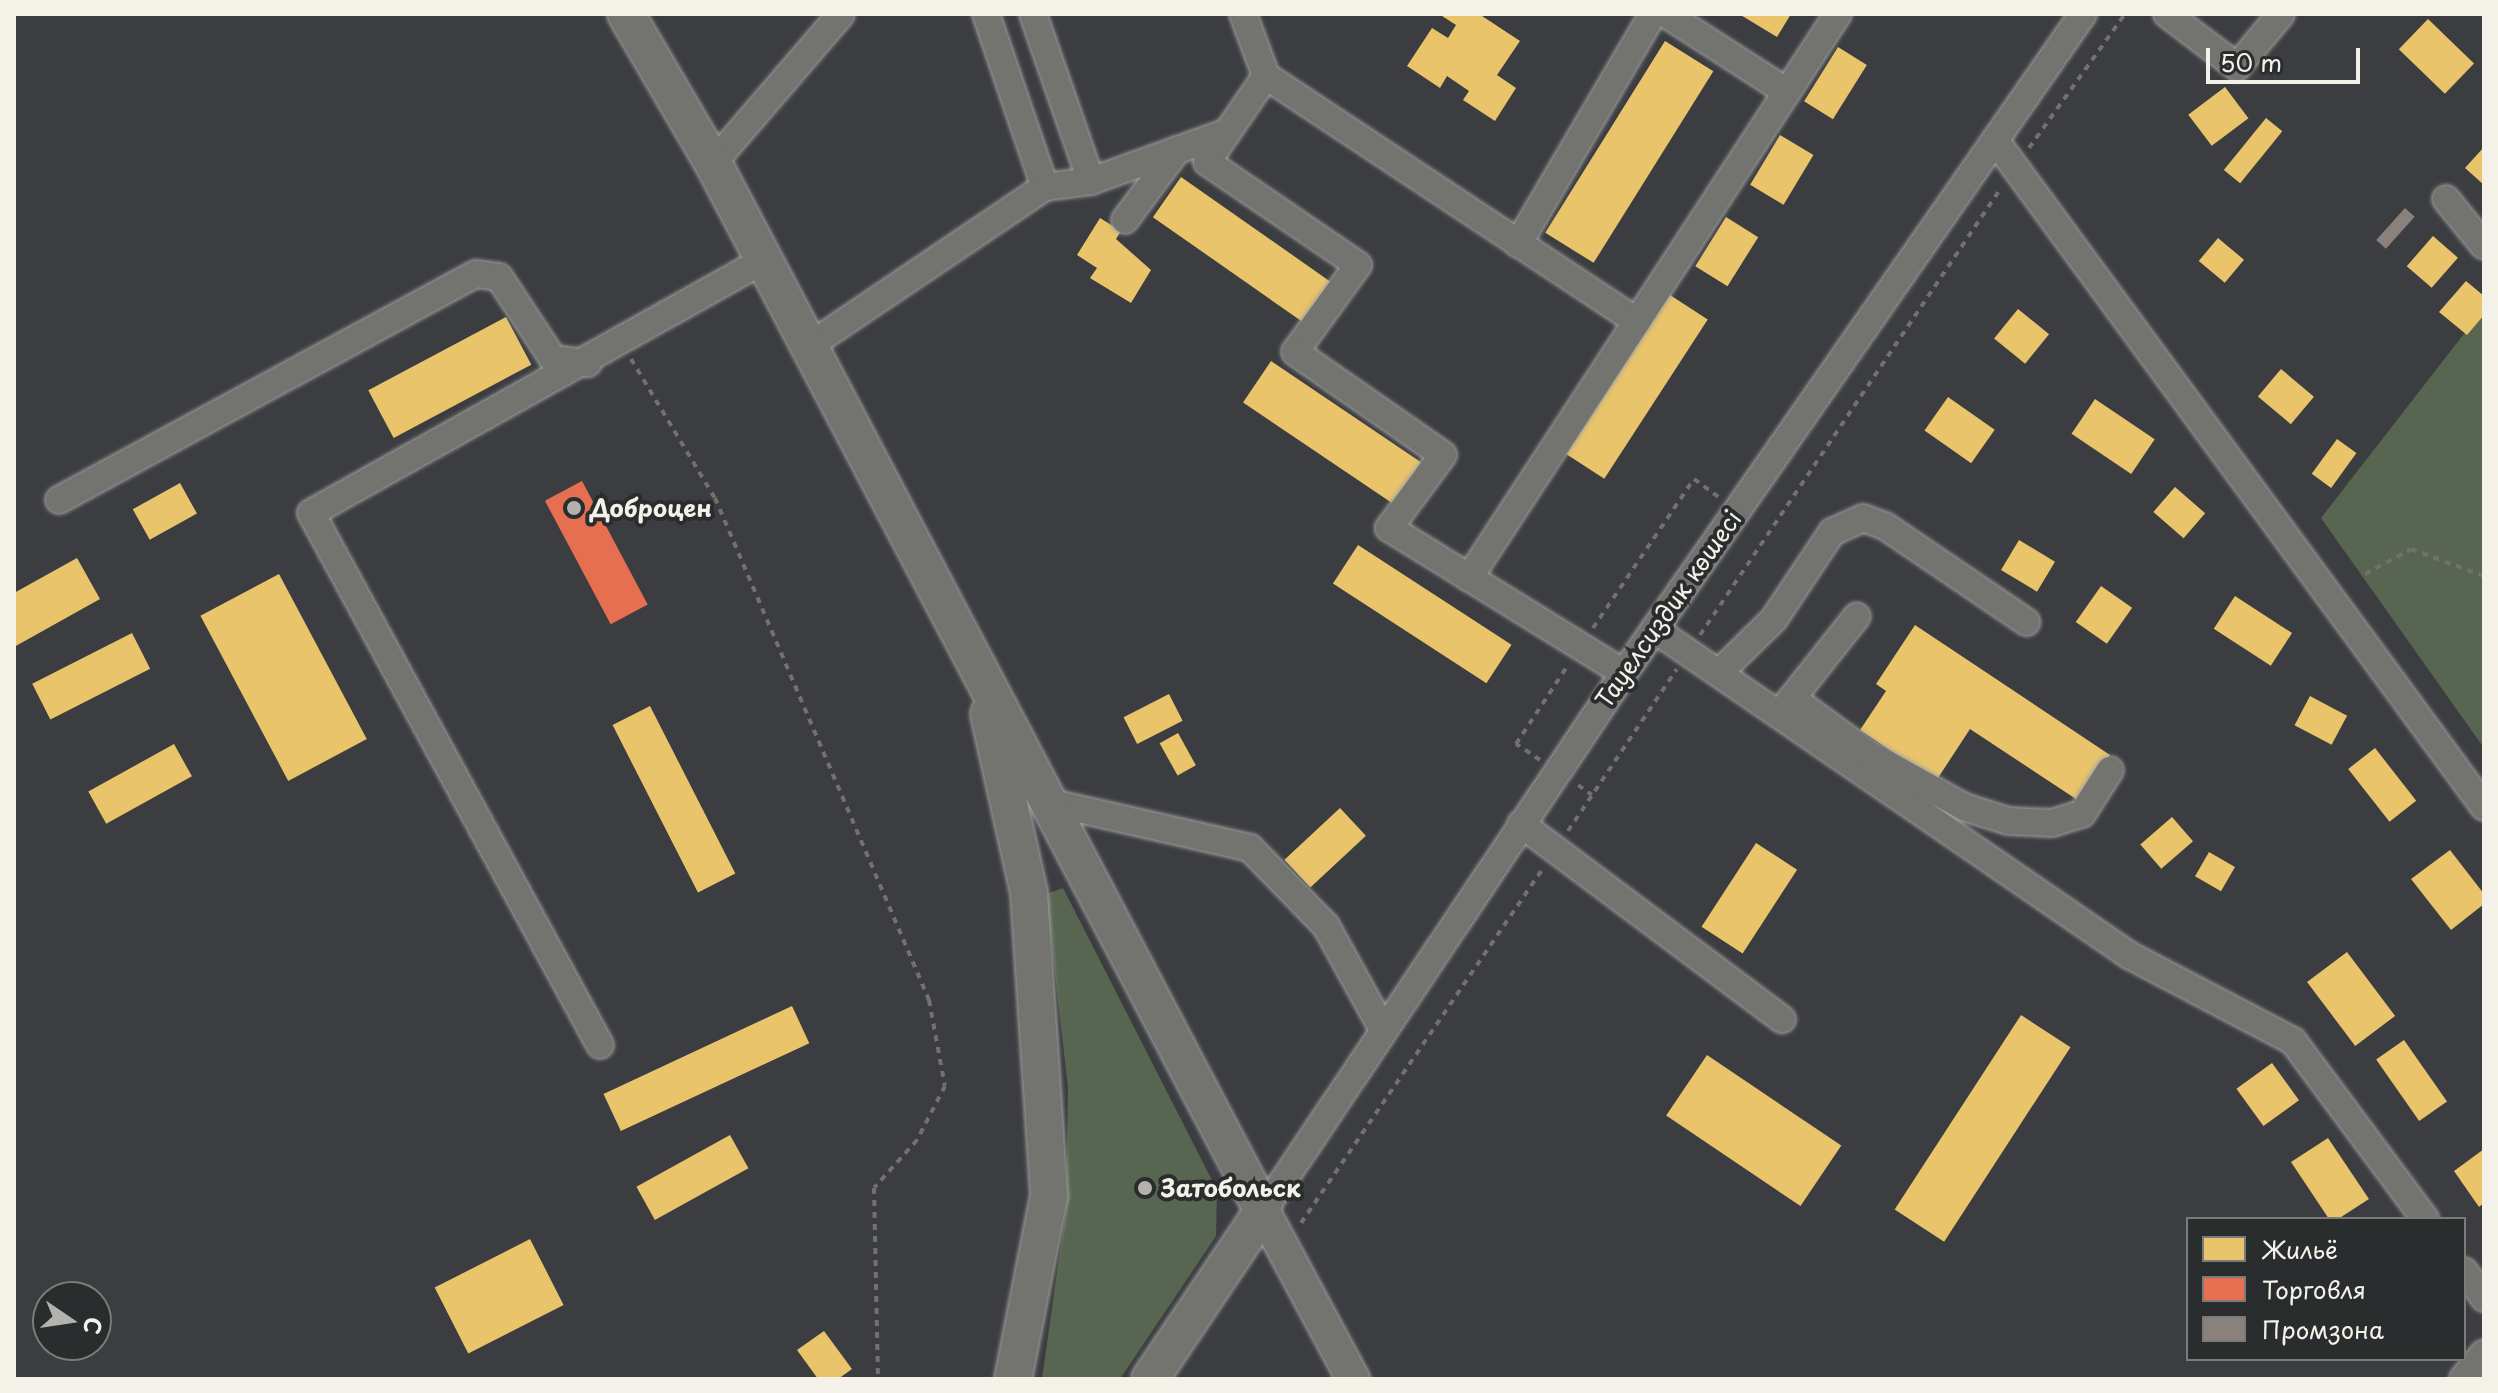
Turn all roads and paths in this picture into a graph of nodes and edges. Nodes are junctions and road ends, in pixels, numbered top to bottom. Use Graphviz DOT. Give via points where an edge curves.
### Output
graph roads {
  1 [pos="626,14"];
  2 [pos="986,14"];
  3 [pos="1033,14"];
  4 [pos="1243,14"];
  5 [pos="1653,14"];
  6 [pos="1666,14"];
  7 [pos="1838,14"];
  8 [pos="2082,14"];
  9 [pos="2125,14"];
  10 [pos="2167,14"];
  11 [pos="2281,14"];
  12 [pos="829,19"];
  13 [pos="1266,76"];
  14 [pos="1787,92"];
  15 [pos="1228,132"];
  16 [pos="1995,140"];
  17 [pos="1177,150"];
  18 [pos="713,163"];
  19 [pos="2015,167"];
  20 [pos="1091,181"];
  21 [pos="1045,187"];
  22 [pos="2446,199"];
  23 [pos="1125,220"];
  24 [pos="1518,244"];
  25 [pos="2484,246"];
  26 [pos="764,260"];
  27 [pos="1637,322"];
  28 [pos="625,341"];
  29 [pos="809,346"];
  30 [pos="588,363"];
  31 [pos="59,500"];
  32 [pos="1737,510"];
  33 [pos="1769,531"];
  34 [pos="2365,574"];
  35 [pos="2484,576"];
  36 [pos="1469,578"];
  37 [pos="1857,616"];
  38 [pos="2026,622"];
  39 [pos="1654,629"];
  40 [pos="1581,646"];
  41 [pos="1688,652"];
  42 [pos="978,666"];
  43 [pos="1624,673"];
  44 [pos="1719,673"];
  45 [pos="1785,706"];
  46 [pos="2110,770"];
  47 [pos="1557,771"];
  48 [pos="1592,795"];
  49 [pos="1048,802"];
  50 [pos="2484,807"];
  51 [pos="1521,824"];
  52 [pos="1555,850"];
  53 [pos="1782,1019"];
  54 [pos="1382,1028"];
  55 [pos="600,1045"];
  56 [pos="1263,1211"];
  57 [pos="2424,1217"];
  58 [pos="1301,1223"];
  59 [pos="2466,1274"];
  60 [pos="2484,1298"];
  61 [pos="2484,1353"];
  62 [pos="878,1379"];
  63 [pos="1013,1379"];
  64 [pos="1150,1379"];
  65 [pos="1353,1379"];
  66 [pos="2463,1379"];
  1 -- 18 [label="highway"];
  2 -- 21 [label="street"];
  3 -- 20 [label="street"];
  4 -- 13 [label="street"];
  5 -- 24 [label="street"];
  6 -- 14 [label="street"];
  7 -- 14 [label="street"];
  8 -- 16 [label="street, Тауелсиздик көшесі"];
  9 -- 19 [label="path"];
  10 -- 11 [label="street" via="2237,67"];
  12 -- 18 [label="street"];
  13 -- 15 [label="street"];
  13 -- 24 [label="street"];
  14 -- 27 [label="street"];
  15 -- 17 [label="street"];
  15 -- 36 [label="street" via="1207,162 1358,265 1295,352 1443,455 1389,528"];
  16 -- 19 [label="street"];
  16 -- 32 [label="street, Тауелсиздик көшесі"];
  17 -- 20 [label="street"];
  17 -- 23 [label="street"];
  18 -- 26 [label="highway"];
  19 -- 33 [label="path"];
  19 -- 50 [label="street"];
  20 -- 21 [label="street"];
  21 -- 29 [label="street"];
  22 -- 25 [label="street"];
  24 -- 27 [label="street"];
  26 -- 28 [label="street"];
  26 -- 29 [label="highway"];
  27 -- 36 [label="street"];
  28 -- 30 [label="street"];
  28 -- 62 [label="path" via="672,436 715,498 929,1000 945,1086 917,1140 874,1188"];
  29 -- 42 [label="highway"];
  30 -- 31 [label="street" via="553,359 499,277 476,274"];
  30 -- 55 [label="street" via="311,513"];
  32 -- 33 [label="path"];
  32 -- 39 [label="street, Тауелсиздик көшесі"];
  32 -- 40 [label="path" via="1694,479"];
  33 -- 41 [label="path"];
  34 -- 35 [label="path" via="2411,549"];
  36 -- 40 [label="street"];
  37 -- 45 [label="street"];
  38 -- 44 [label="street" via="1885,526 1863,518 1832,532 1774,619"];
  39 -- 41 [label="street"];
  39 -- 43 [label="street, Тауелсиздик көшесі"];
  40 -- 43 [label="street"];
  40 -- 47 [label="path" via="1516,744"];
  41 -- 44 [label="street"];
  41 -- 48 [label="path"];
  42 -- 49 [label="highway"];
  42 -- 63 [label="highway" via="1029,893 1049,1196"];
  43 -- 47 [label="street, Тауелсиздик көшесі"];
  44 -- 45 [label="street"];
  45 -- 46 [label="street" via="1964,807 2008,821 2052,823 2082,814"];
  45 -- 57 [label="street" via="2129,955 2293,1041"];
  47 -- 48 [label="path"];
  47 -- 51 [label="street, Тауелсиздик көшесі"];
  48 -- 52 [label="path"];
  49 -- 54 [label="street" via="1250,848 1326,926"];
  49 -- 56 [label="highway"];
  51 -- 52 [label="street"];
  51 -- 54 [label="street, Тауелсиздик көшесі"];
  52 -- 53 [label="street"];
  52 -- 58 [label="path"];
  54 -- 56 [label="street, Тауелсиздик көшесі"];
  56 -- 64 [label="highway"];
  56 -- 65 [label="main road"];
  59 -- 60 [label="street"];
  61 -- 66 [label="street"];
}
